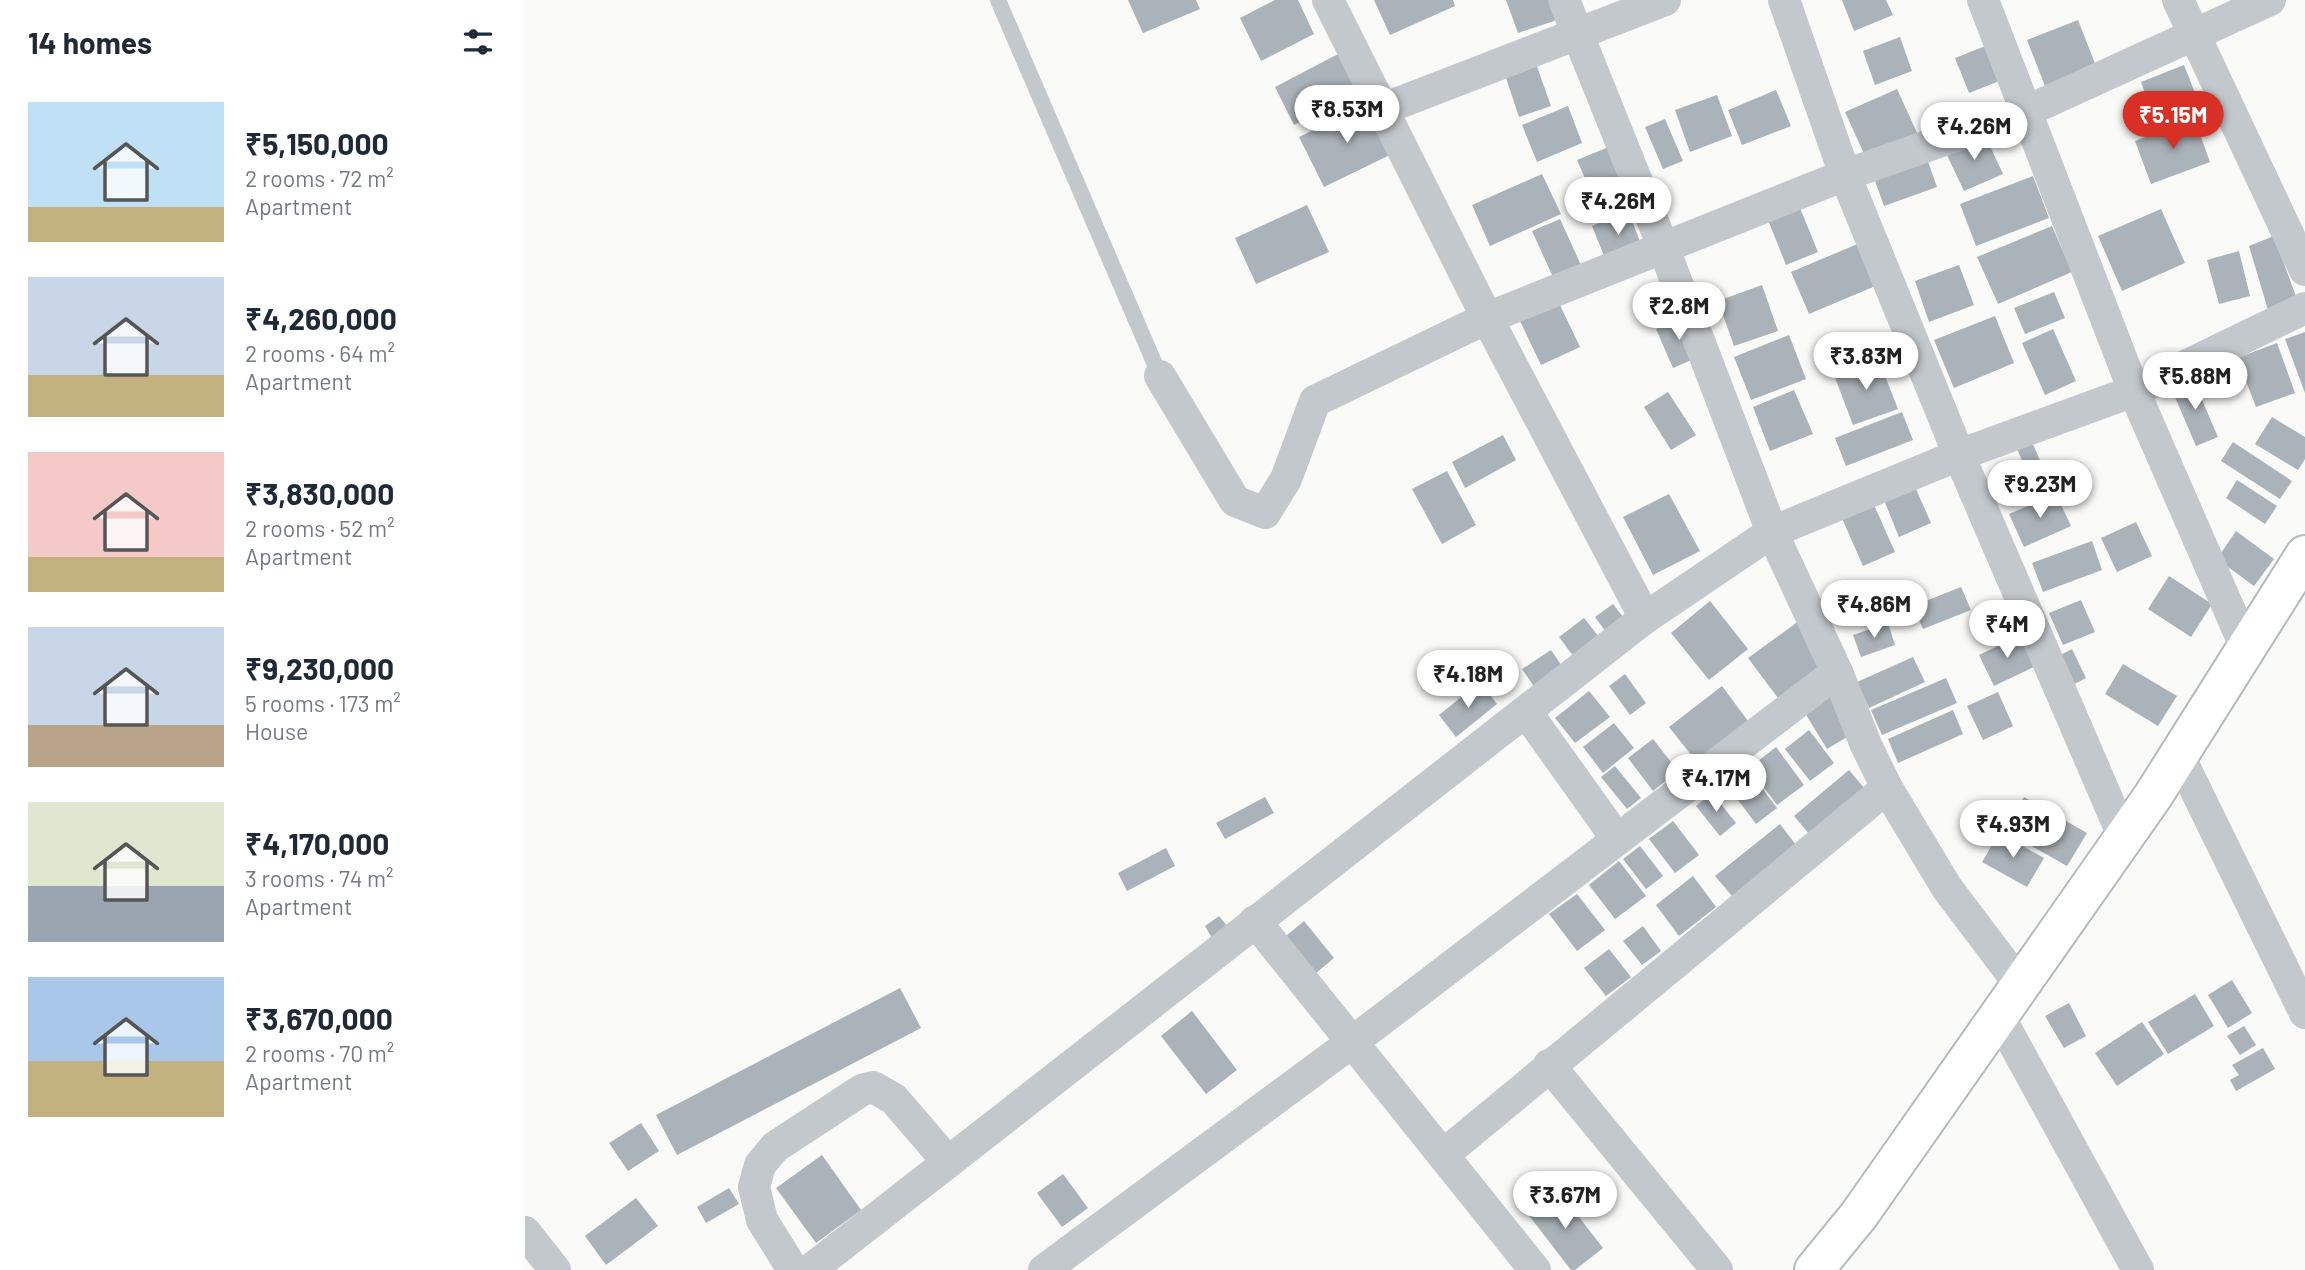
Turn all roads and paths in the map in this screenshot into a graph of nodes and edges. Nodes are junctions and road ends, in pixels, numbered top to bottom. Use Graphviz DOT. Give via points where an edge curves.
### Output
graph roads {
  1 [pos="997,0"];
  2 [pos="1328,0"];
  3 [pos="1564,0"];
  4 [pos="1665,0"];
  5 [pos="1784,0"];
  6 [pos="1983,0"];
  7 [pos="2178,0"];
  8 [pos="2270,0"];
  9 [pos="1578,34"];
  10 [pos="2195,34"];
  11 [pos="1383,109"];
  12 [pos="2027,111"];
  13 [pos="1845,175"];
  14 [pos="1664,249"];
  15 [pos="2305,271"];
  16 [pos="2305,308"];
  17 [pos="1487,318"];
  18 [pos="1160,376"];
  19 [pos="2134,391"];
  20 [pos="1959,454"];
  21 [pos="1772,532"];
  22 [pos="2305,555"];
  23 [pos="1645,618"];
  24 [pos="2246,648"];
  25 [pos="1837,672"];
  26 [pos="1527,713"];
  27 [pos="2178,754"];
  28 [pos="1887,788"];
  29 [pos="2124,838"];
  30 [pos="1617,839"];
  31 [pos="1255,921"];
  32 [pos="2021,986"];
  33 [pos="2302,998"];
  34 [pos="2000,1018"];
  35 [pos="1351,1043"];
  36 [pos="1549,1065"];
  37 [pos="1443,1155"];
  38 [pos="948,1161"];
  39 [pos="793,1270"];
  40 [pos="810,1270"];
  41 [pos="1044,1270"];
  42 [pos="1535,1270"];
  43 [pos="1717,1270"];
  44 [pos="1814,1270"];
  45 [pos="2138,1270"];
  1 -- 18 [label="lane"];
  2 -- 11 [label="street"];
  3 -- 9 [label="street"];
  4 -- 9 [label="street"];
  5 -- 13 [label="street"];
  6 -- 12 [label="street"];
  7 -- 10 [label="street"];
  8 -- 10 [label="street"];
  9 -- 11 [label="street"];
  9 -- 14 [label="street"];
  10 -- 12 [label="street"];
  10 -- 15 [label="street"];
  11 -- 17 [label="street"];
  12 -- 13 [label="street"];
  12 -- 19 [label="street"];
  13 -- 14 [label="street"];
  13 -- 20 [label="street"];
  14 -- 17 [label="street"];
  14 -- 21 [label="street"];
  16 -- 19 [label="street"];
  17 -- 18 [label="street" via="1315,401 1286,479 1265,513 1235,501"];
  17 -- 23 [label="street"];
  19 -- 20 [label="street"];
  19 -- 24 [label="street"];
  20 -- 21 [label="street"];
  20 -- 29 [label="street"];
  21 -- 23 [label="street"];
  21 -- 25 [label="street"];
  22 -- 24 [label="street"];
  23 -- 26 [label="street"];
  24 -- 27 [label="street"];
  25 -- 28 [label="street"];
  25 -- 30 [label="street"];
  26 -- 30 [label="street"];
  26 -- 31 [label="street"];
  27 -- 29 [label="street"];
  27 -- 33 [label="street"];
  28 -- 32 [label="street" via="1947,888"];
  28 -- 36 [label="street"];
  29 -- 32 [label="street"];
  30 -- 35 [label="street"];
  31 -- 35 [label="street"];
  31 -- 38 [label="street"];
  32 -- 34 [label="street"];
  34 -- 44 [label="street" via="1859,1215"];
  34 -- 45 [label="street"];
  35 -- 37 [label="street"];
  35 -- 41 [label="street"];
  36 -- 37 [label="street"];
  36 -- 43 [label="street"];
  37 -- 42 [label="street"];
  38 -- 39 [label="street" via="894,1098 873,1087 775,1147 760,1165 754,1187 762,1220"];
  38 -- 40 [label="street"];
}
